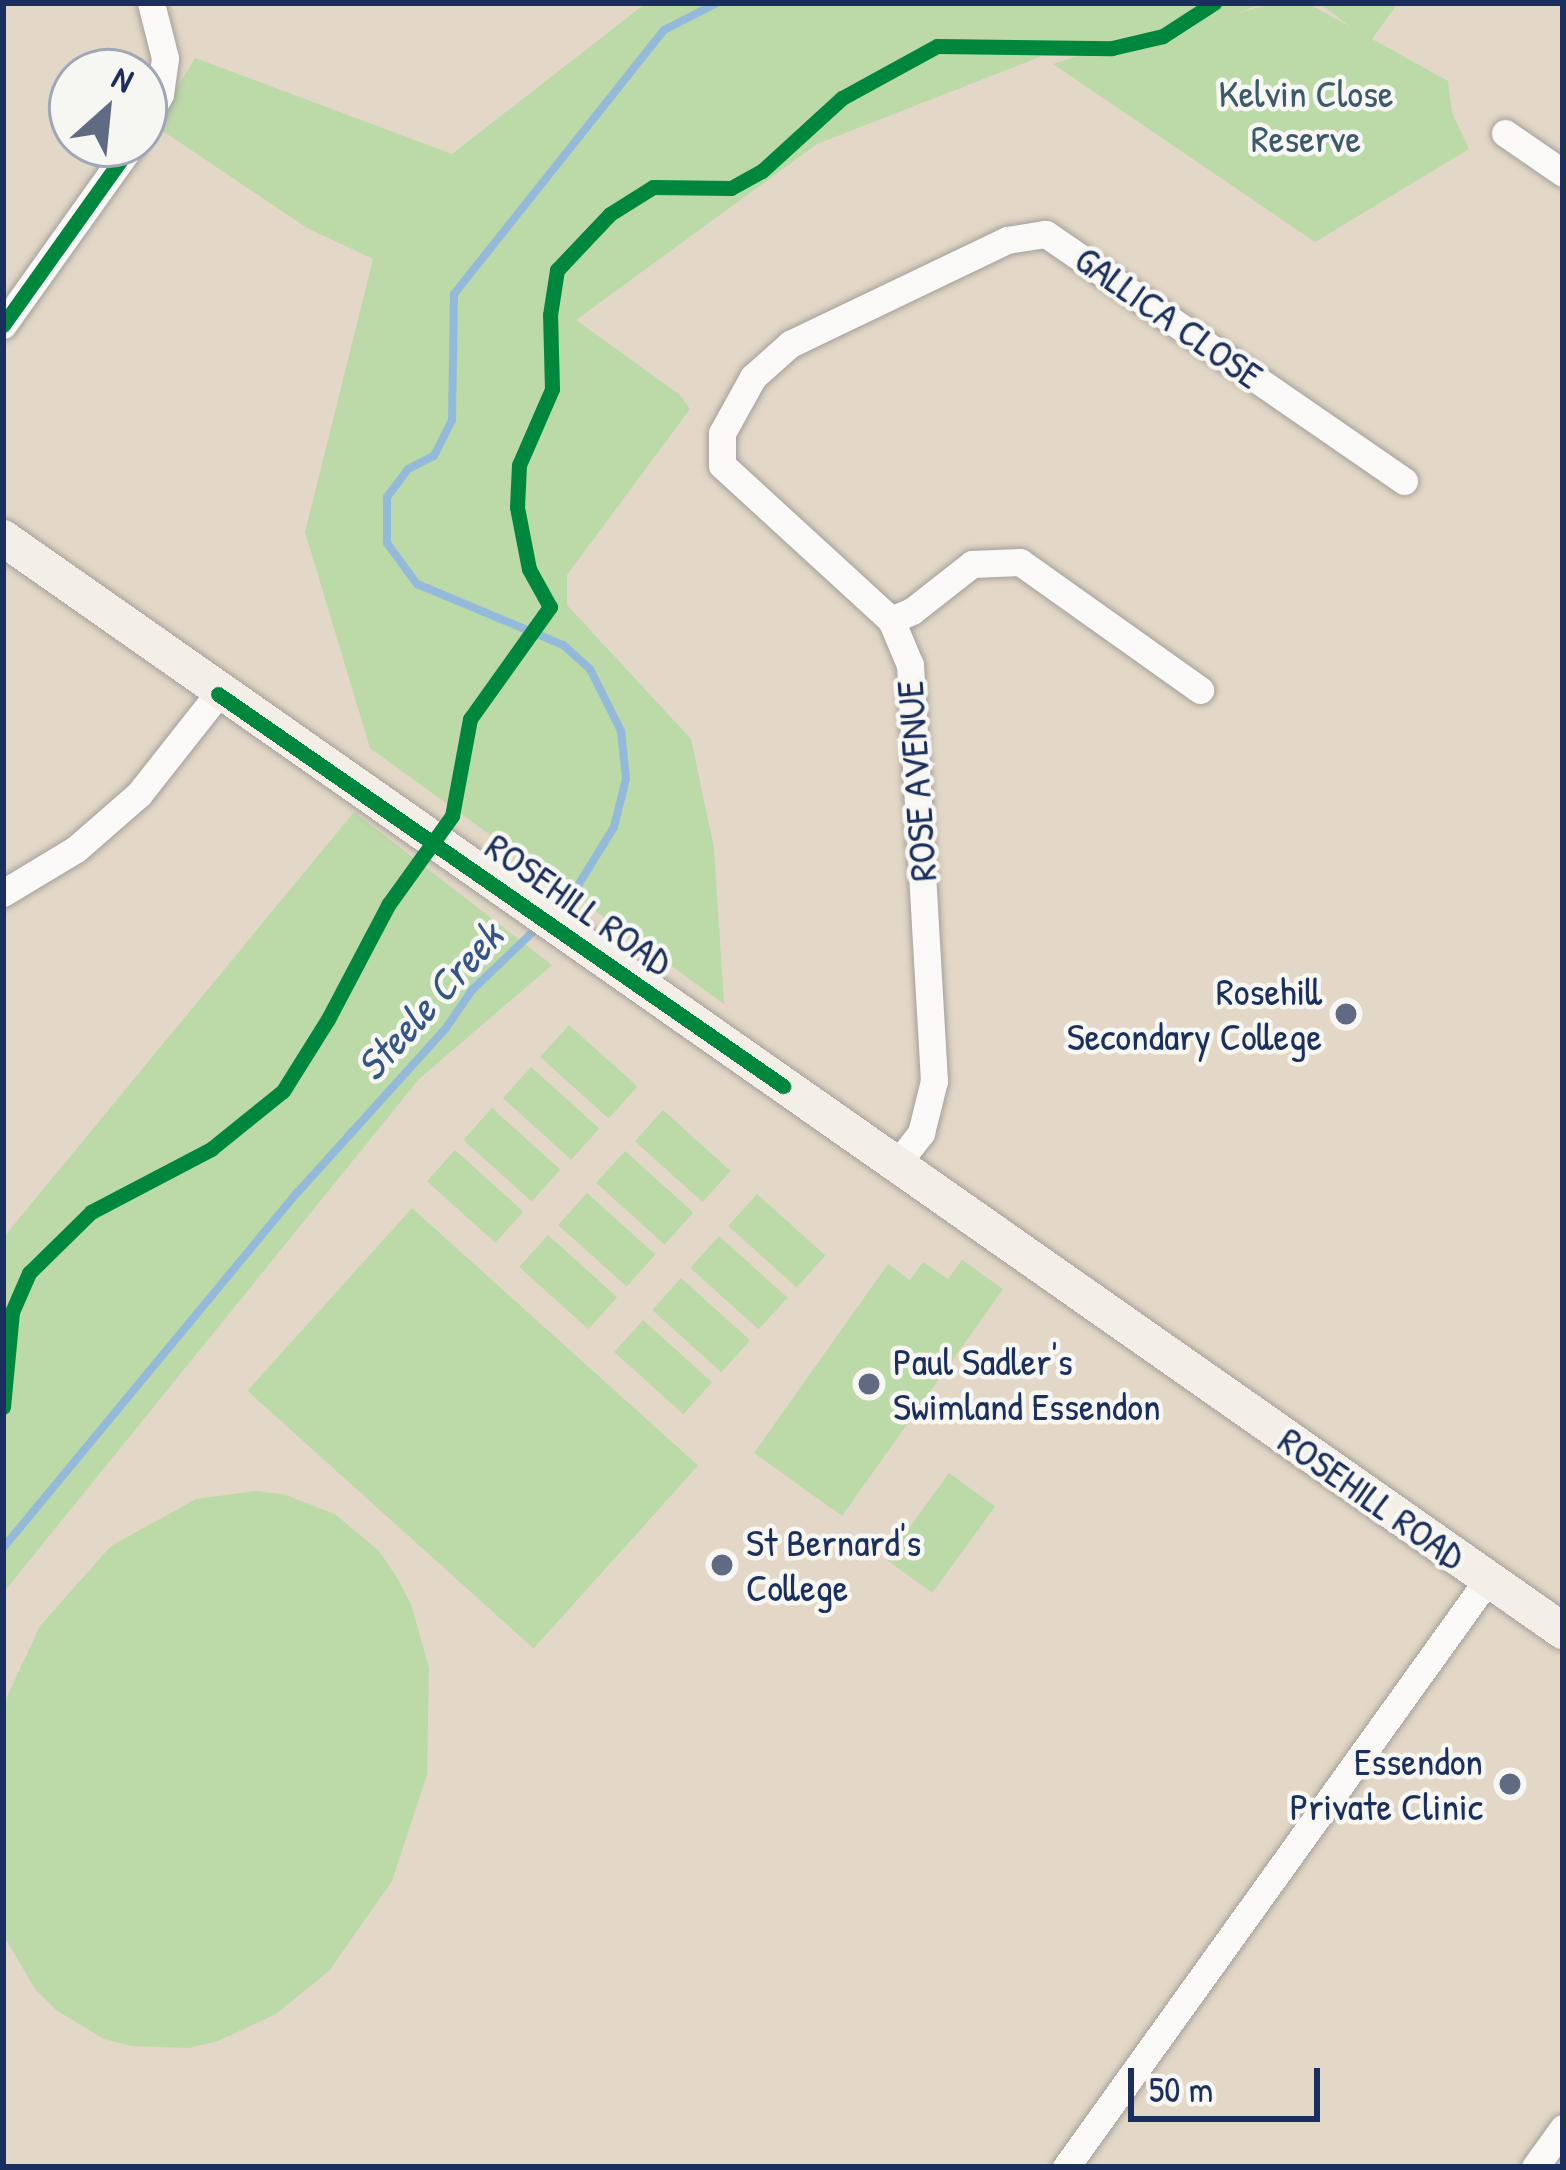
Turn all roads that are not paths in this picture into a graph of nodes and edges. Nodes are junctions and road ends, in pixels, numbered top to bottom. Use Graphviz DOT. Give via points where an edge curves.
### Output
graph roads {
  1 [pos="151,3"];
  2 [pos="162,48"];
  3 [pos="1505,133"];
  4 [pos="115,168"];
  5 [pos="1563,173"];
  6 [pos="3,325"];
  7 [pos="722,465"];
  8 [pos="1404,481"];
  9 [pos="3,538"];
  10 [pos="891,620"];
  11 [pos="1200,690"];
  12 [pos="218,694"];
  13 [pos="3,893"];
  14 [pos="896,1166"];
  15 [pos="1488,1579"];
  16 [pos="1563,1631"];
  17 [pos="1563,2128"];
  18 [pos="1066,2167"];
  19 [pos="1535,2167"];
  1 -- 2 [label="street"];
  3 -- 5 [label="street"];
  4 -- 6 [label="street"];
  7 -- 8 [label="street, GALLICA CLOSE" via="722,433 753,377 790,344 1007,240 1046,233"];
  7 -- 10 [label="street, ROSE AVENUE"];
  9 -- 12 [label="street, ROSEHILL ROAD"];
  10 -- 11 [label="street" via="972,564 1020,562"];
  10 -- 14 [label="street, ROSE AVENUE" via="910,665 934,1081 921,1132"];
  12 -- 13 [label="street" via="140,794 76,849"];
  12 -- 14 [label="street, ROSEHILL ROAD"];
  14 -- 15 [label="street, ROSEHILL ROAD"];
  15 -- 16 [label="street, ROSEHILL ROAD"];
  15 -- 18 [label="street"];
  17 -- 19 [label="street"];
}
